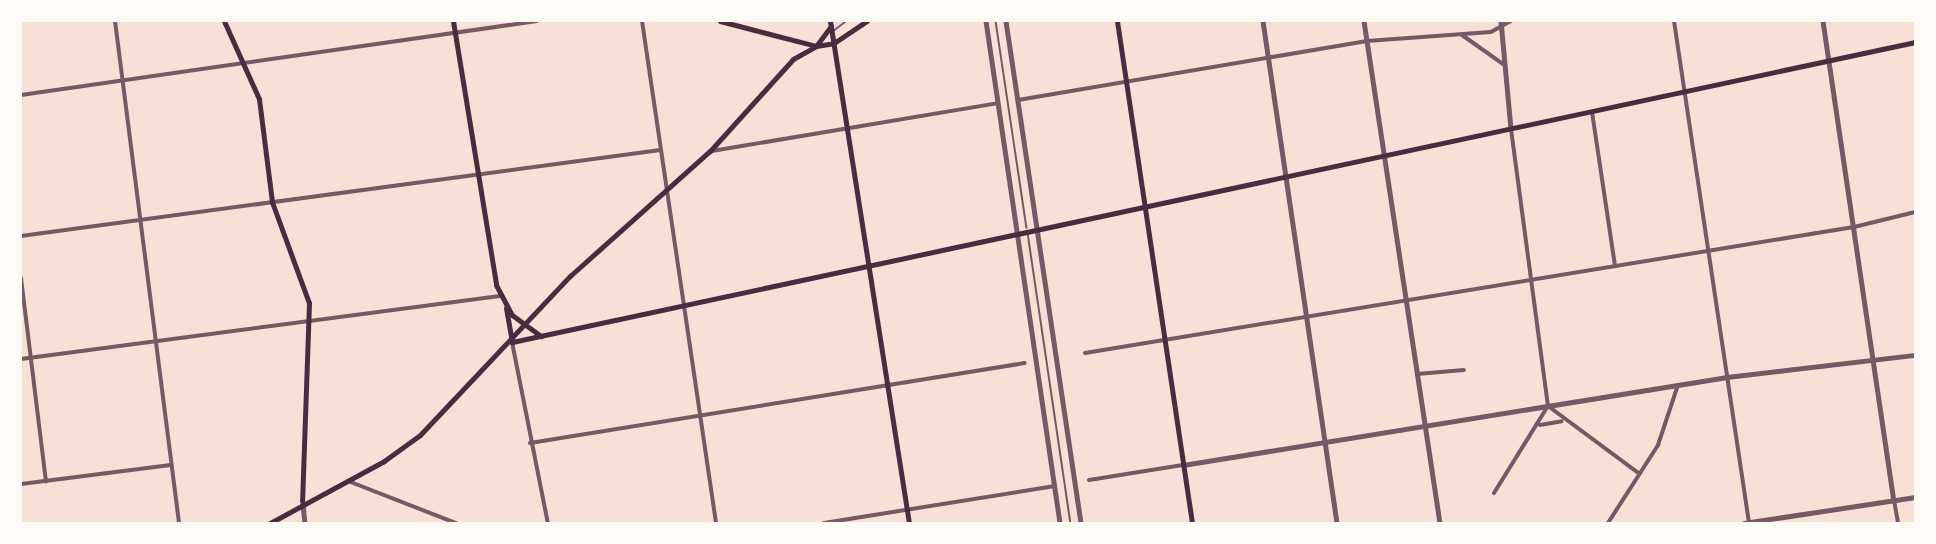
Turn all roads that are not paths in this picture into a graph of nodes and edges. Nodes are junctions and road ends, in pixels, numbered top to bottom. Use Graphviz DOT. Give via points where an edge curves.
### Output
graph roads {
  1 [pos="115,21"];
  2 [pos="224,21"];
  3 [pos="453,21"];
  4 [pos="537,21"];
  5 [pos="642,21"];
  6 [pos="720,21"];
  7 [pos="846,21"];
  8 [pos="867,21"];
  9 [pos="986,21"];
  10 [pos="996,21"];
  11 [pos="1006,21"];
  12 [pos="1117,21"];
  13 [pos="1263,21"];
  14 [pos="1364,21"];
  15 [pos="1511,21"];
  16 [pos="1674,21"];
  17 [pos="1824,21"];
  18 [pos="1502,24"];
  19 [pos="832,25"];
  20 [pos="455,33"];
  21 [pos="1461,34"];
  22 [pos="1367,41"];
  23 [pos="1915,42"];
  24 [pos="834,43"];
  25 [pos="816,46"];
  26 [pos="1268,58"];
  27 [pos="1829,60"];
  28 [pos="244,63"];
  29 [pos="1503,64"];
  30 [pos="123,80"];
  31 [pos="1126,82"];
  32 [pos="1684,92"];
  33 [pos="21,95"];
  34 [pos="1018,100"];
  35 [pos="998,103"];
  36 [pos="1592,112"];
  37 [pos="847,128"];
  38 [pos="1511,129"];
  39 [pos="660,150"];
  40 [pos="710,151"];
  41 [pos="1385,156"];
  42 [pos="477,175"];
  43 [pos="1286,178"];
  44 [pos="666,192"];
  45 [pos="272,202"];
  46 [pos="1145,208"];
  47 [pos="1915,212"];
  48 [pos="140,220"];
  49 [pos="1854,227"];
  50 [pos="1038,231"];
  51 [pos="1028,233"];
  52 [pos="21,236"];
  53 [pos="1018,236"];
  54 [pos="1708,251"];
  55 [pos="1615,266"];
  56 [pos="869,267"];
  57 [pos="21,278"];
  58 [pos="1532,280"];
  59 [pos="500,296"];
  60 [pos="1406,300"];
  61 [pos="506,306"];
  62 [pos="683,307"];
  63 [pos="1306,317"];
  64 [pos="311,321"];
  65 [pos="524,327"];
  66 [pos="543,337"];
  67 [pos="1165,340"];
  68 [pos="156,342"];
  69 [pos="512,342"];
  70 [pos="1085,353"];
  71 [pos="1915,355"];
  72 [pos="31,358"];
  73 [pos="21,359"];
  74 [pos="1874,362"];
  75 [pos="1025,363"];
  76 [pos="1464,370"];
  77 [pos="1417,374"];
  78 [pos="1727,377"];
  79 [pos="888,385"];
  80 [pos="1678,385"];
  81 [pos="1548,406"];
  82 [pos="699,416"];
  83 [pos="1563,421"];
  84 [pos="1540,425"];
  85 [pos="1425,426"];
  86 [pos="1325,442"];
  87 [pos="530,443"];
  88 [pos="171,465"];
  89 [pos="1183,465"];
  90 [pos="1640,474"];
  91 [pos="347,480"];
  92 [pos="1089,480"];
  93 [pos="46,481"];
  94 [pos="21,484"];
  95 [pos="1055,486"];
  96 [pos="1494,493"];
  97 [pos="1915,496"];
  98 [pos="1894,500"];
  99 [pos="302,501"];
  100 [pos="907,509"];
  101 [pos="179,523"];
  102 [pos="270,523"];
  103 [pos="305,523"];
  104 [pos="456,523"];
  105 [pos="548,523"];
  106 [pos="716,523"];
  107 [pos="824,523"];
  108 [pos="909,523"];
  109 [pos="1060,523"];
  110 [pos="1071,523"];
  111 [pos="1081,523"];
  112 [pos="1192,523"];
  113 [pos="1337,523"];
  114 [pos="1440,523"];
  115 [pos="1608,523"];
  116 [pos="1744,523"];
  117 [pos="1749,523"];
  118 [pos="1898,523"];
  1 -- 30 [label="street"];
  2 -- 28 [label="main road"];
  3 -- 20 [label="main road"];
  4 -- 20 [label="street"];
  5 -- 39 [label="street"];
  6 -- 25 [label="main road"];
  7 -- 19 [label="street"];
  8 -- 24 [label="main road"];
  9 -- 35 [label="street"];
  10 -- 51 [label="lane"];
  11 -- 34 [label="street"];
  12 -- 31 [label="main road"];
  13 -- 26 [label="street"];
  14 -- 22 [label="street"];
  15 -- 18 [label="street"];
  16 -- 32 [label="street"];
  17 -- 27 [label="street"];
  18 -- 21 [label="street"];
  18 -- 29 [label="street"];
  19 -- 24 [label="main road"];
  19 -- 25 [label="main road"];
  20 -- 28 [label="street"];
  20 -- 42 [label="main road"];
  21 -- 22 [label="street"];
  21 -- 29 [label="street"];
  22 -- 26 [label="street"];
  22 -- 41 [label="street"];
  23 -- 27 [label="main road"];
  24 -- 25 [label="main road"];
  24 -- 37 [label="main road"];
  25 -- 40 [label="main road" via="785,68"];
  26 -- 31 [label="street"];
  26 -- 43 [label="street"];
  27 -- 32 [label="main road"];
  27 -- 49 [label="street"];
  28 -- 30 [label="street"];
  28 -- 45 [label="main road" via="263,113"];
  29 -- 38 [label="street"];
  30 -- 33 [label="street"];
  30 -- 48 [label="street"];
  31 -- 34 [label="street"];
  31 -- 46 [label="main road"];
  32 -- 36 [label="main road"];
  32 -- 54 [label="street"];
  34 -- 50 [label="street"];
  35 -- 37 [label="street"];
  35 -- 53 [label="street"];
  36 -- 38 [label="main road"];
  36 -- 55 [label="street"];
  37 -- 40 [label="street"];
  37 -- 56 [label="main road"];
  38 -- 41 [label="main road"];
  38 -- 58 [label="street"];
  39 -- 42 [label="street"];
  39 -- 44 [label="street"];
  40 -- 44 [label="main road"];
  41 -- 43 [label="main road"];
  41 -- 60 [label="street"];
  42 -- 45 [label="street"];
  42 -- 59 [label="main road"];
  43 -- 46 [label="main road"];
  43 -- 63 [label="street"];
  44 -- 62 [label="street"];
  44 -- 65 [label="main road" via="570,276"];
  45 -- 48 [label="street"];
  45 -- 64 [label="main road" via="302,274"];
  46 -- 50 [label="main road"];
  46 -- 67 [label="main road"];
  47 -- 49 [label="street"];
  48 -- 52 [label="street"];
  48 -- 68 [label="street"];
  49 -- 54 [label="street"];
  49 -- 74 [label="street"];
  50 -- 51 [label="main road"];
  50 -- 111 [label="street"];
  51 -- 53 [label="main road"];
  51 -- 110 [label="lane"];
  53 -- 56 [label="main road"];
  53 -- 95 [label="street"];
  54 -- 55 [label="street"];
  54 -- 78 [label="street"];
  55 -- 58 [label="street"];
  56 -- 62 [label="main road"];
  56 -- 79 [label="main road"];
  57 -- 72 [label="street"];
  58 -- 60 [label="street"];
  58 -- 81 [label="street"];
  59 -- 61 [label="main road"];
  59 -- 64 [label="street"];
  60 -- 63 [label="street"];
  60 -- 77 [label="street"];
  61 -- 65 [label="main road"];
  61 -- 69 [label="main road"];
  62 -- 66 [label="main road"];
  62 -- 82 [label="street"];
  63 -- 67 [label="street"];
  63 -- 86 [label="street"];
  64 -- 68 [label="street"];
  64 -- 99 [label="main road"];
  65 -- 66 [label="main road"];
  65 -- 69 [label="main road"];
  66 -- 69 [label="main road"];
  67 -- 70 [label="street"];
  67 -- 89 [label="main road"];
  68 -- 72 [label="street"];
  68 -- 88 [label="street"];
  69 -- 87 [label="street"];
  69 -- 91 [label="main road" via="420,435"];
  71 -- 74 [label="street"];
  72 -- 73 [label="street"];
  72 -- 93 [label="street"];
  74 -- 78 [label="street"];
  74 -- 98 [label="street"];
  75 -- 79 [label="street"];
  76 -- 77 [label="street"];
  77 -- 85 [label="street"];
  78 -- 80 [label="street"];
  78 -- 117 [label="street"];
  79 -- 82 [label="street"];
  79 -- 100 [label="main road"];
  80 -- 81 [label="street"];
  80 -- 90 [label="street" via="1664,432"];
  81 -- 83 [label="street"];
  81 -- 84 [label="street"];
  81 -- 85 [label="street"];
  82 -- 87 [label="street"];
  82 -- 106 [label="street"];
  83 -- 84 [label="street"];
  83 -- 90 [label="street"];
  84 -- 96 [label="street"];
  85 -- 86 [label="street"];
  85 -- 114 [label="street"];
  86 -- 89 [label="street"];
  86 -- 113 [label="street"];
  87 -- 105 [label="street"];
  88 -- 93 [label="street"];
  88 -- 101 [label="street"];
  89 -- 92 [label="street"];
  89 -- 112 [label="main road"];
  90 -- 115 [label="street"];
  91 -- 99 [label="main road"];
  91 -- 104 [label="street"];
  93 -- 94 [label="street"];
  95 -- 100 [label="street"];
  95 -- 109 [label="street"];
  97 -- 98 [label="street"];
  98 -- 117 [label="street"];
  98 -- 118 [label="street"];
  99 -- 102 [label="main road"];
  99 -- 103 [label="street"];
  100 -- 107 [label="street"];
  100 -- 108 [label="main road"];
  116 -- 117 [label="street"];
}
